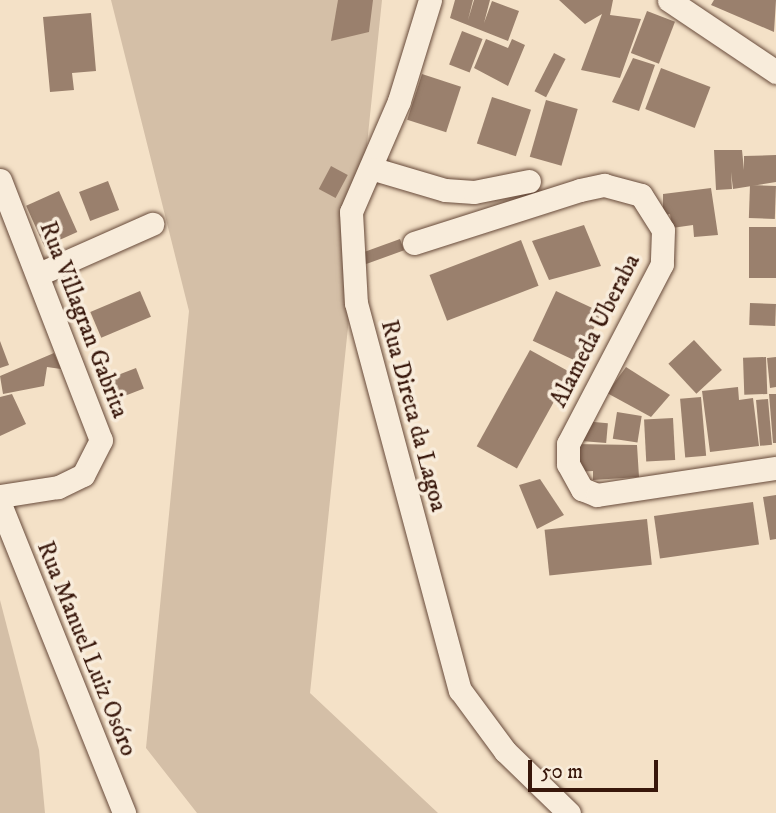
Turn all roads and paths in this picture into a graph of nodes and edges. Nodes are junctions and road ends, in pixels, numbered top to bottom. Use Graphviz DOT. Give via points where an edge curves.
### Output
graph roads {
  1 [pos="430,0"];
  2 [pos="669,0"];
  3 [pos="776,72"];
  4 [pos="374,169"];
  5 [pos="0,180"];
  6 [pos="529,181"];
  7 [pos="152,224"];
  8 [pos="414,243"];
  9 [pos="39,274"];
  10 [pos="776,468"];
  11 [pos="0,496"];
  12 [pos="0,504"];
  13 [pos="124,813"];
  14 [pos="569,813"];
  1 -- 4 [label="street, Rua Direta da Lagoa"];
  2 -- 3 [label="street"];
  4 -- 6 [label="street" via="444,190 474,192"];
  4 -- 14 [label="street, Rua Direta da Lagoa" via="351,212 356,303 460,690 505,751"];
  5 -- 9 [label="street, Rua Villagran Gabrita"];
  7 -- 9 [label="street"];
  8 -- 10 [label="street, Alameda Uberaba" via="580,190 621,187 641,195 663,230 662,264 579,421 568,464 582,489 597,495"];
  9 -- 11 [label="street, Rua Villagran Gabrita" via="101,440 83,475 58,487"];
  12 -- 13 [label="street, Rua Manuel Luiz Osóro"];
}
